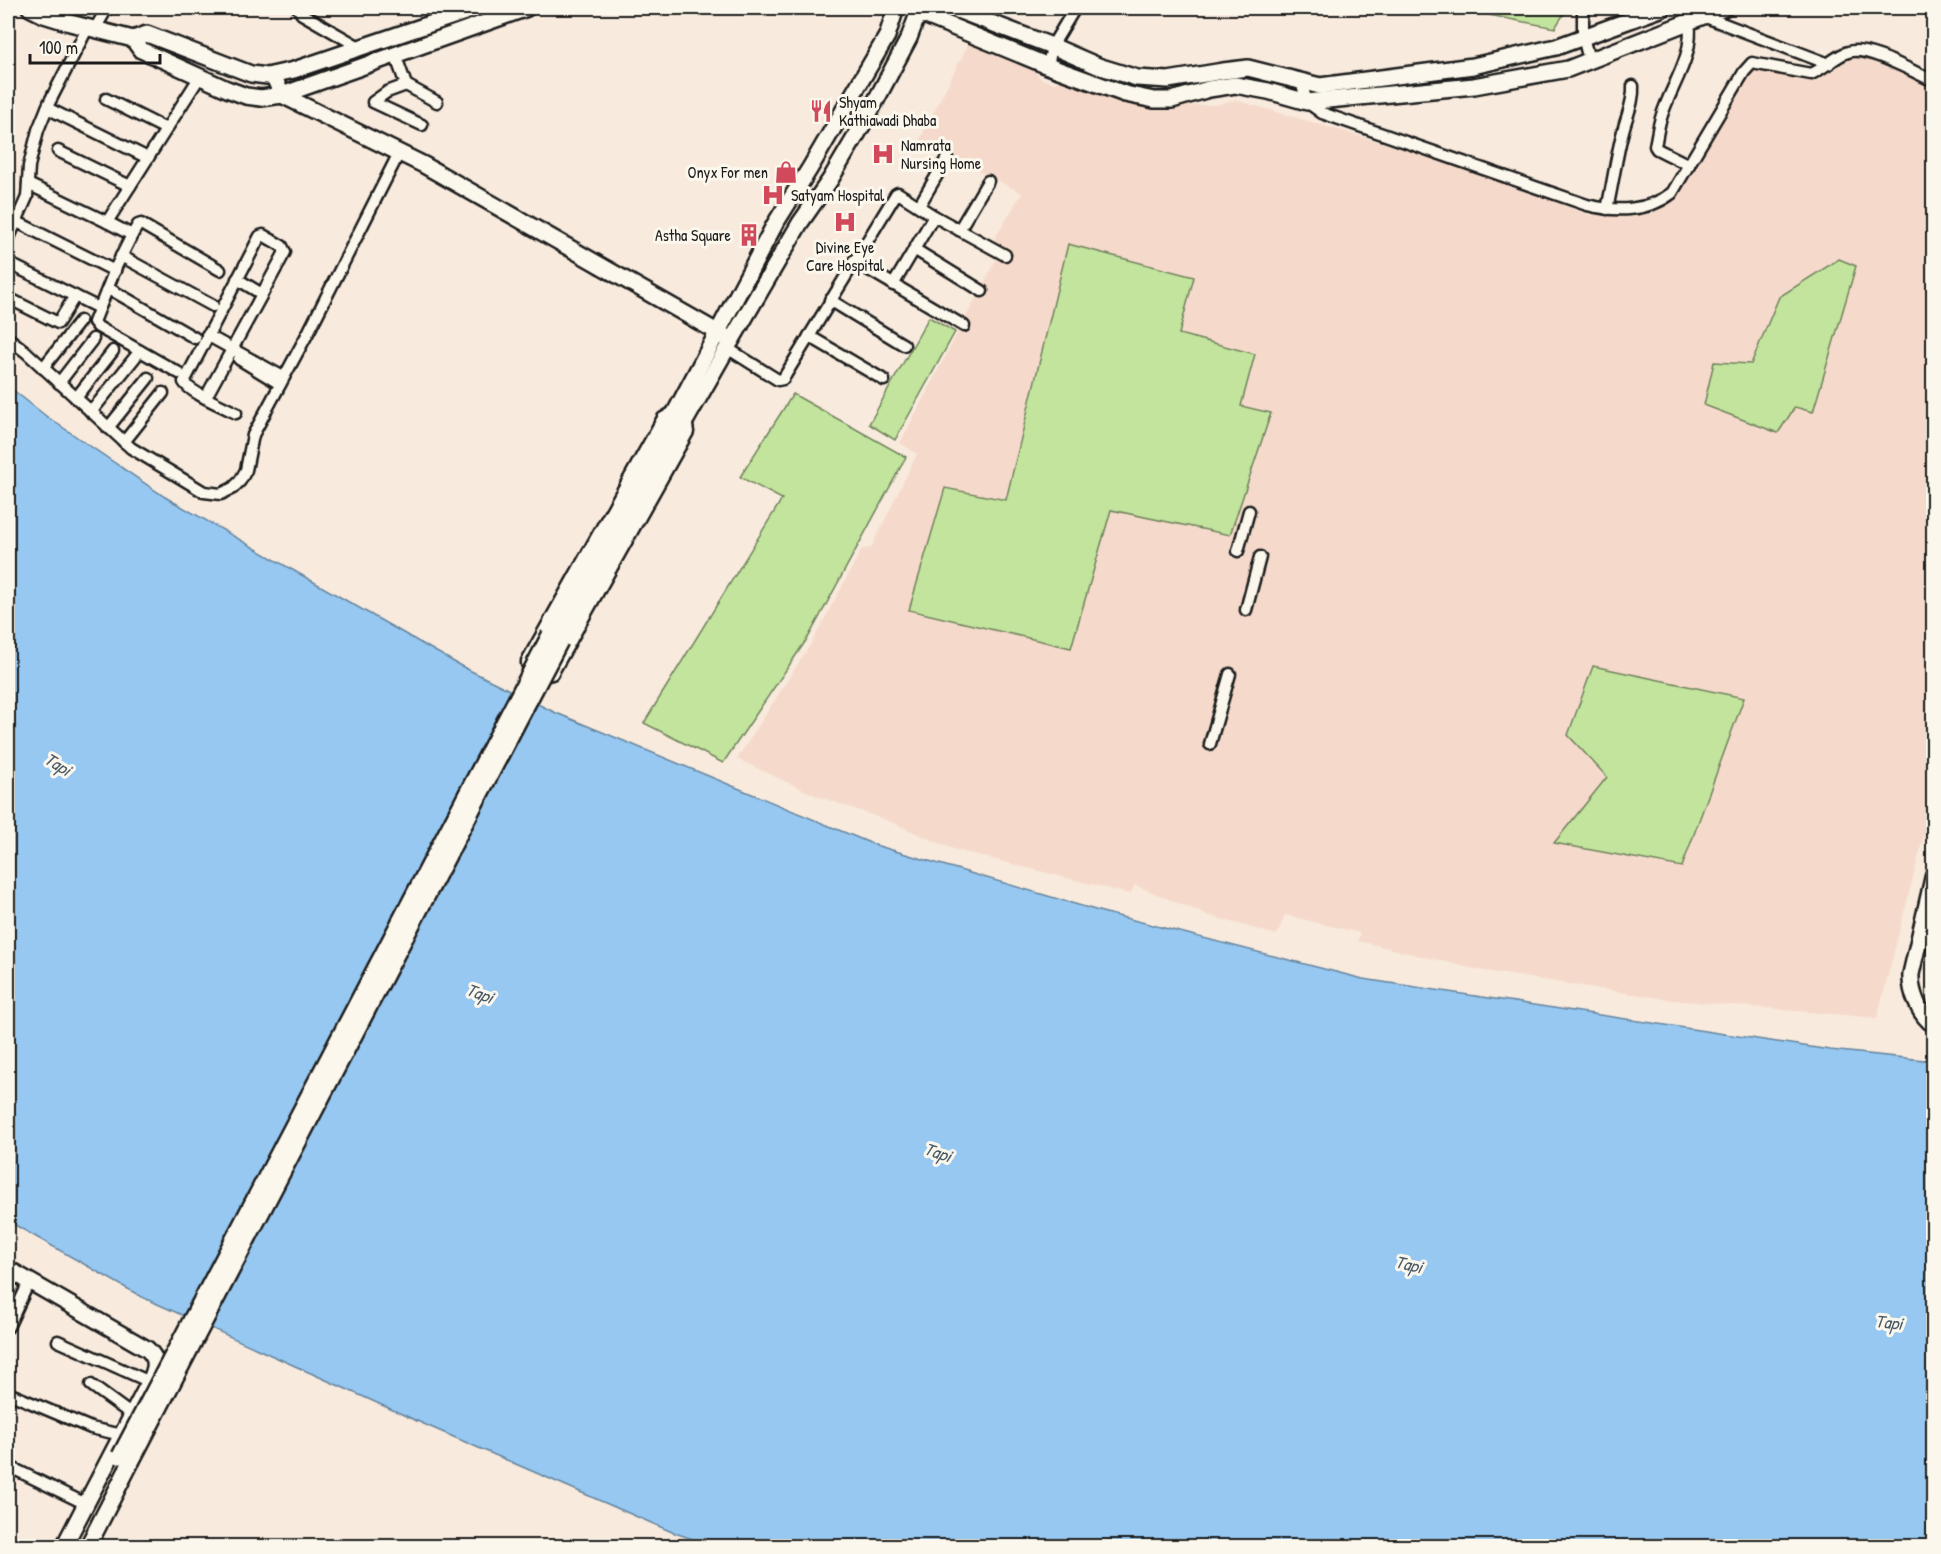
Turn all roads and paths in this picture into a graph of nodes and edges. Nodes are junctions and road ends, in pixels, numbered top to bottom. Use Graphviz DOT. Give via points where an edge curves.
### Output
graph roads {
  1 [pos="30,8"];
  2 [pos="108,8"];
  3 [pos="298,8"];
  4 [pos="477,8"];
  5 [pos="527,8"];
  6 [pos="952,8"];
  7 [pos="1076,8"];
  8 [pos="1582,8"];
  9 [pos="1664,8"];
  10 [pos="1724,8"];
  11 [pos="894,9"];
  12 [pos="920,11"];
  13 [pos="1696,19"];
  14 [pos="92,28"];
  15 [pos="1672,28"];
  16 [pos="1583,37"];
  17 [pos="133,39"];
  18 [pos="1052,46"];
  19 [pos="361,48"];
  20 [pos="395,54"];
  21 [pos="1589,60"];
  22 [pos="1829,64"];
  23 [pos="1048,66"];
  24 [pos="273,75"];
  25 [pos="198,78"];
  26 [pos="1934,81"];
  27 [pos="1301,82"];
  28 [pos="406,85"];
  29 [pos="1634,86"];
  30 [pos="282,95"];
  31 [pos="106,99"];
  32 [pos="437,102"];
  33 [pos="1307,102"];
  34 [pos="47,108"];
  35 [pos="422,125"];
  36 [pos="166,129"];
  37 [pos="58,151"];
  38 [pos="399,153"];
  39 [pos="148,158"];
  40 [pos="947,158"];
  41 [pos="1689,165"];
  42 [pos="988,181"];
  43 [pos="28,184"];
  44 [pos="130,186"];
  45 [pos="919,206"];
  46 [pos="1607,209"];
  47 [pos="934,216"];
  48 [pos="16,222"];
  49 [pos="107,222"];
  50 [pos="959,230"];
  51 [pos="132,235"];
  52 [pos="8,240"];
  53 [pos="914,249"];
  54 [pos="1005,255"];
  55 [pos="121,256"];
  56 [pos="854,261"];
  57 [pos="8,263"];
  58 [pos="220,270"];
  59 [pos="115,271"];
  60 [pos="237,279"];
  61 [pos="893,285"];
  62 [pos="108,288"];
  63 [pos="982,291"];
  64 [pos="262,294"];
  65 [pos="75,296"];
  66 [pos="8,298"];
  67 [pos="830,300"];
  68 [pos="213,306"];
  69 [pos="99,308"];
  70 [pos="80,321"];
  71 [pos="964,326"];
  72 [pos="207,335"];
  73 [pos="809,336"];
  74 [pos="8,338"];
  75 [pos="195,338"];
  76 [pos="93,339"];
  77 [pos="725,340"];
  78 [pos="904,345"];
  79 [pos="229,349"];
  80 [pos="113,351"];
  81 [pos="140,351"];
  82 [pos="43,368"];
  83 [pos="179,373"];
  84 [pos="148,378"];
  85 [pos="281,380"];
  86 [pos="884,380"];
  87 [pos="59,382"];
  88 [pos="163,393"];
  89 [pos="206,397"];
  90 [pos="76,398"];
  91 [pos="91,412"];
  92 [pos="236,413"];
  93 [pos="681,415"];
  94 [pos="108,428"];
  95 [pos="124,442"];
  96 [pos="1249,512"];
  97 [pos="1238,551"];
  98 [pos="1260,556"];
  99 [pos="1246,610"];
  100 [pos="1230,674"];
  101 [pos="1210,744"];
  102 [pos="1933,877"];
  103 [pos="1915,999"];
  104 [pos="1934,1010"];
  105 [pos="1934,1025"];
  106 [pos="8,1269"];
  107 [pos="29,1281"];
  108 [pos="8,1327"];
  109 [pos="58,1341"];
  110 [pos="150,1382"];
  111 [pos="91,1385"];
  112 [pos="8,1393"];
  113 [pos="132,1414"];
  114 [pos="122,1435"];
  115 [pos="125,1459"];
  116 [pos="8,1466"];
  117 [pos="86,1503"];
  118 [pos="64,1546"];
  119 [pos="73,1546"];
  120 [pos="88,1546"];
  1 -- 14 [label="main road"];
  2 -- 14 [label="street"];
  3 -- 19 [label="street"];
  4 -- 19 [label="main road"];
  5 -- 20 [label="main road"];
  6 -- 18 [label="main road"];
  7 -- 18 [label="street"];
  8 -- 16 [label="street"];
  9 -- 15 [label="main road"];
  9 -- 16 [label="main road"];
  10 -- 13 [label="main road"];
  11 -- 12 [label="main road" via="903,17"];
  11 -- 77 [label="main road" via="887,36 775,224"];
  12 -- 23 [label="main road"];
  12 -- 77 [label="main road" via="866,119 830,180"];
  13 -- 15 [label="main road"];
  13 -- 22 [label="street"];
  13 -- 41 [label="street" via="1655,146"];
  14 -- 17 [label="main road"];
  14 -- 34 [label="street"];
  15 -- 21 [label="main road"];
  16 -- 21 [label="street"];
  16 -- 27 [label="main road" via="1473,66 1320,86"];
  17 -- 24 [label="main road" via="147,34 251,74"];
  17 -- 25 [label="main road" via="141,50"];
  18 -- 23 [label="street"];
  18 -- 27 [label="main road" via="1137,78 1168,80 1248,68"];
  19 -- 24 [label="main road"];
  20 -- 28 [label="street"];
  20 -- 30 [label="main road"];
  21 -- 33 [label="main road" via="1568,69 1474,86"];
  22 -- 26 [label="street" via="1849,51 1859,51"];
  22 -- 41 [label="street" via="1807,74 1752,63"];
  23 -- 33 [label="main road" via="1125,94 1154,100 1172,100 1236,85"];
  24 -- 30 [label="main road"];
  25 -- 30 [label="main road" via="246,96"];
  25 -- 36 [label="street"];
  27 -- 33 [label="street"];
  28 -- 32 [label="street"];
  28 -- 35 [label="street" via="374,102"];
  29 -- 46 [label="street"];
  30 -- 38 [label="main road"];
  31 -- 36 [label="street"];
  33 -- 46 [label="street" via="1322,113"];
  34 -- 39 [label="street"];
  34 -- 43 [label="street" via="32,151"];
  36 -- 39 [label="street"];
  37 -- 44 [label="street"];
  38 -- 77 [label="main road" via="528,223"];
  38 -- 85 [label="street"];
  39 -- 44 [label="street"];
  40 -- 45 [label="street"];
  41 -- 46 [label="street" via="1672,193 1659,202"];
  42 -- 50 [label="street"];
  43 -- 48 [label="street" via="26,202"];
  43 -- 49 [label="street"];
  44 -- 49 [label="street"];
  45 -- 47 [label="street"];
  45 -- 56 [label="street" via="898,193 893,196"];
  47 -- 50 [label="street"];
  47 -- 53 [label="street"];
  48 -- 52 [label="street"];
  48 -- 59 [label="street"];
  49 -- 51 [label="street"];
  50 -- 54 [label="street"];
  51 -- 55 [label="street"];
  51 -- 58 [label="street" via="141,224"];
  53 -- 61 [label="street"];
  53 -- 63 [label="street"];
  55 -- 59 [label="street"];
  55 -- 68 [label="street"];
  56 -- 61 [label="street"];
  56 -- 67 [label="street"];
  57 -- 65 [label="street"];
  59 -- 62 [label="street"];
  60 -- 64 [label="street"];
  60 -- 64 [label="street" via="260,236 264,236 285,250"];
  60 -- 72 [label="street"];
  61 -- 71 [label="street"];
  62 -- 69 [label="street"];
  62 -- 75 [label="street"];
  64 -- 79 [label="street"];
  65 -- 66 [label="street" via="58,323"];
  65 -- 69 [label="street"];
  67 -- 73 [label="street"];
  67 -- 78 [label="street"];
  69 -- 81 [label="street" via="94,322 98,327"];
  70 -- 82 [label="street"];
  72 -- 79 [label="street"];
  72 -- 89 [label="street" via="183,382"];
  73 -- 77 [label="street" via="781,380"];
  73 -- 86 [label="street"];
  74 -- 82 [label="street"];
  76 -- 87 [label="street"];
  77 -- 93 [label="main road"];
  79 -- 85 [label="street"];
  79 -- 89 [label="street"];
  80 -- 90 [label="street"];
  81 -- 83 [label="street"];
  81 -- 91 [label="street"];
  82 -- 87 [label="street"];
  84 -- 94 [label="street"];
  85 -- 95 [label="street" via="253,435 246,470 233,488 221,494 204,492"];
  87 -- 90 [label="street"];
  88 -- 95 [label="street"];
  89 -- 92 [label="street"];
  90 -- 91 [label="street"];
  91 -- 94 [label="street"];
  93 -- 93 [label="street" via="663,418 527,664 552,674 688,432"];
  93 -- 115 [label="main road, bridge" via="555,638"];
  94 -- 95 [label="street"];
  96 -- 97 [label="street"];
  98 -- 99 [label="street"];
  100 -- 101 [label="street"];
  102 -- 103 [label="main road" via="1911,974"];
  103 -- 104 [label="main road"];
  103 -- 105 [label="main road"];
  106 -- 107 [label="main road"];
  107 -- 108 [label="street"];
  107 -- 110 [label="main road" via="153,1354 156,1361"];
  109 -- 110 [label="street"];
  110 -- 113 [label="main road"];
  111 -- 113 [label="street"];
  112 -- 114 [label="street" via="91,1428"];
  113 -- 114 [label="main road"];
  114 -- 117 [label="main road"];
  115 -- 119 [label="main road"];
  115 -- 120 [label="main road"];
  116 -- 117 [label="street"];
  117 -- 118 [label="main road"];
}
